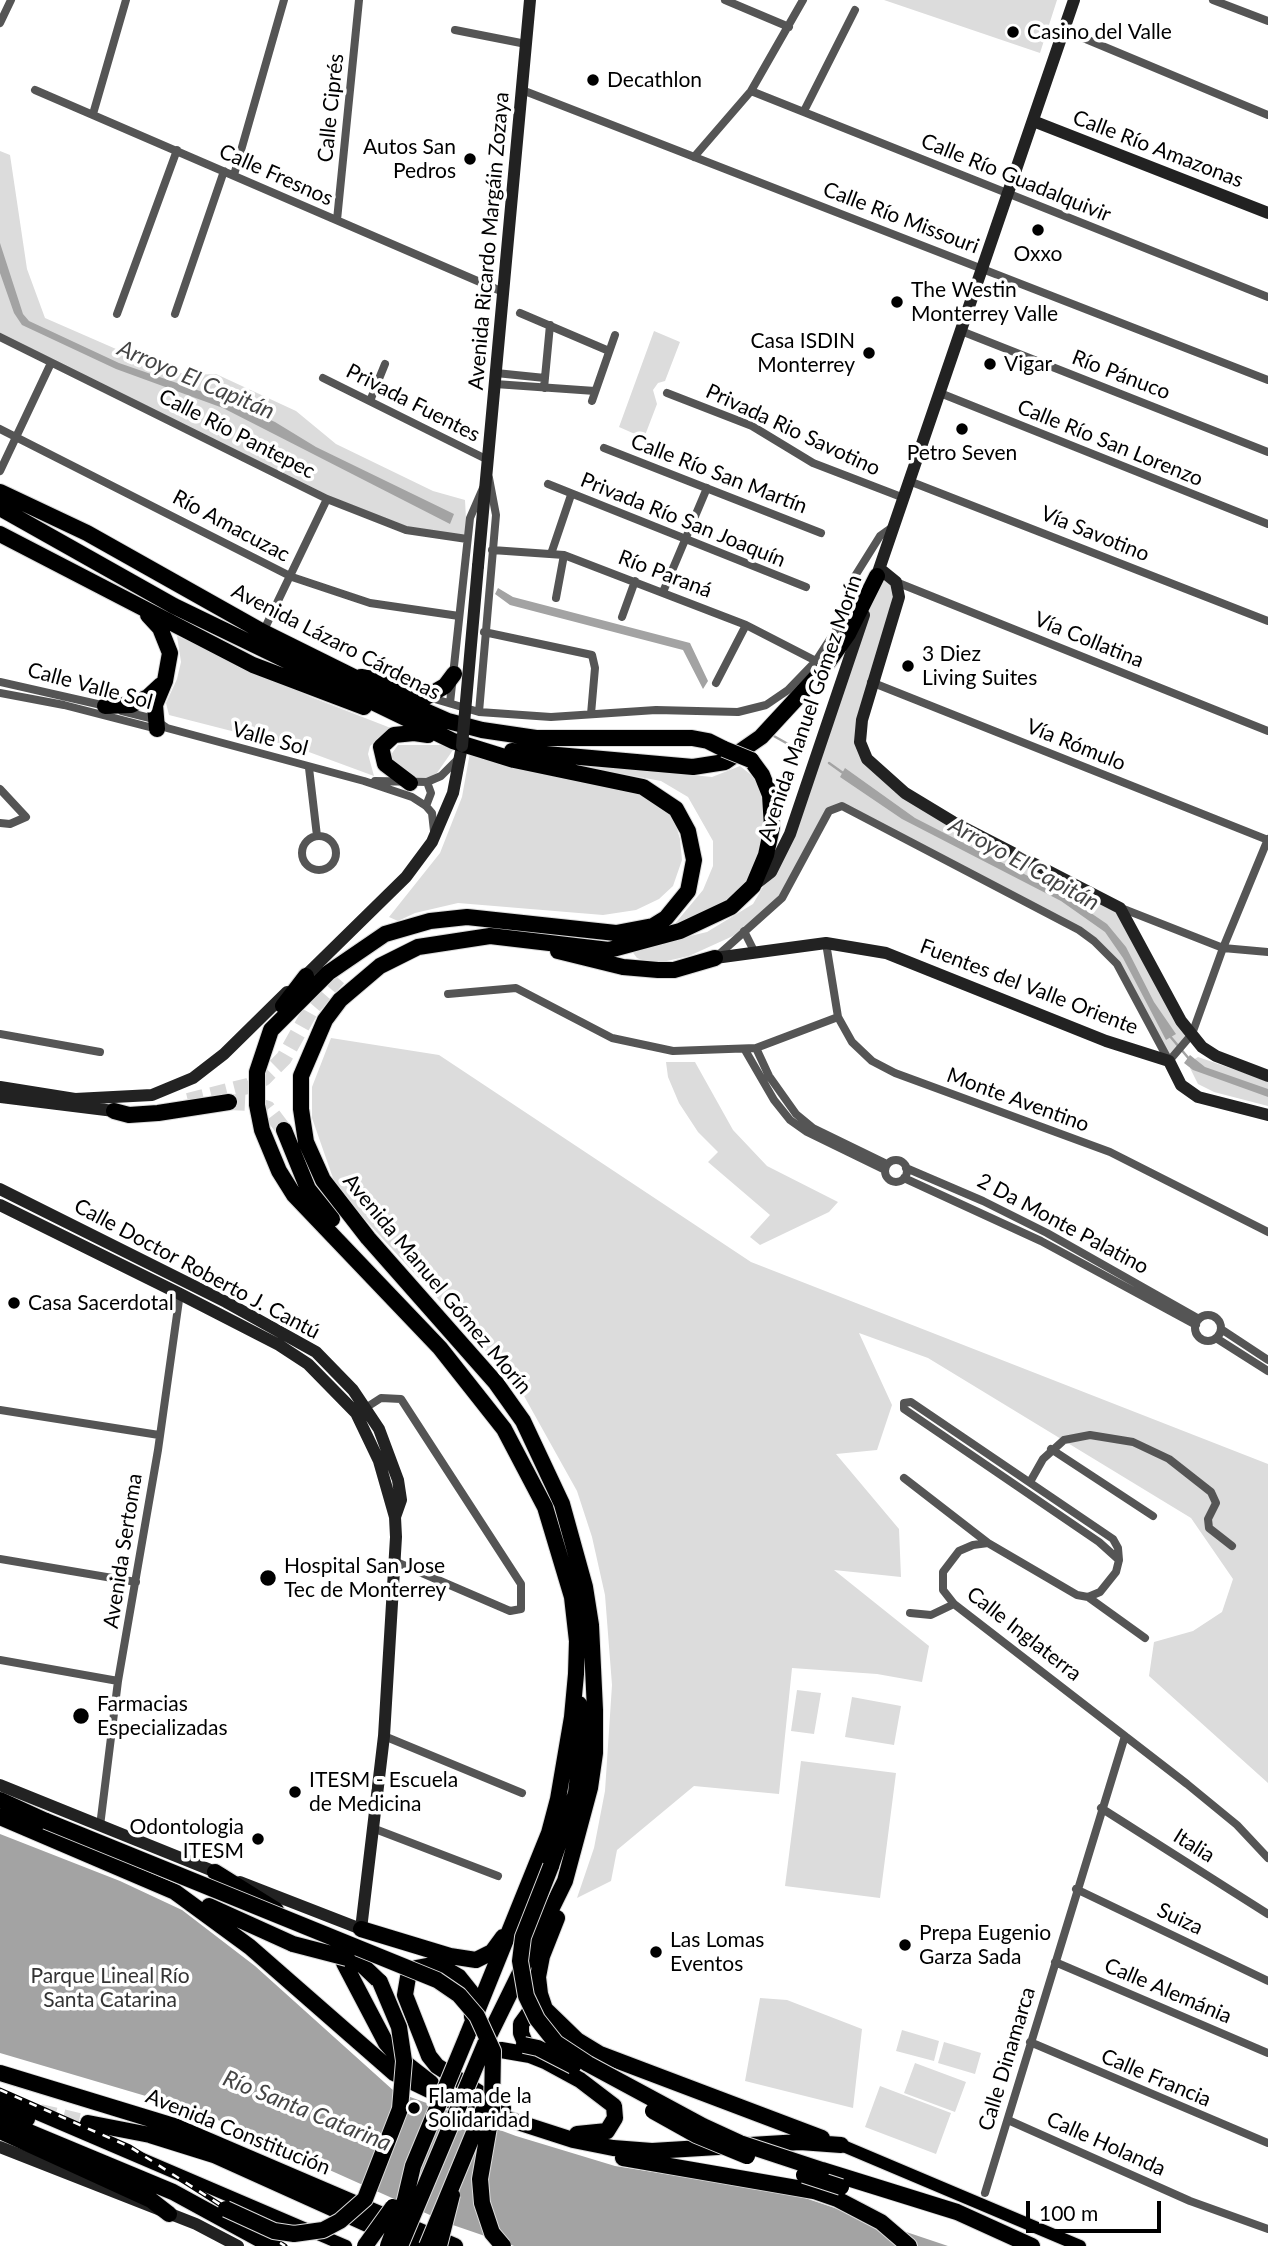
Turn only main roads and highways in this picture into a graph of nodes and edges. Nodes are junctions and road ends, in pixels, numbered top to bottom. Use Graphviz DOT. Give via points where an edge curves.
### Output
graph roads {
  1 [pos="0,492"];
  2 [pos="0,508"];
  3 [pos="0,534"];
  4 [pos="878,573"];
  5 [pos="144,610"];
  6 [pos="454,674"];
  7 [pos="352,676"];
  8 [pos="165,681"];
  9 [pos="105,706"];
  10 [pos="391,712"];
  11 [pos="159,726"];
  12 [pos="459,748"];
  13 [pos="410,783"];
  14 [pos="753,886"];
  15 [pos="490,936"];
  16 [pos="526,940"];
  17 [pos="715,958"];
  18 [pos="306,976"];
  19 [pos="338,978"];
  20 [pos="271,1030"];
  21 [pos="188,1101"];
  22 [pos="229,1102"];
  23 [pos="284,1130"];
  24 [pos="380,1283"];
  25 [pos="576,1674"];
  26 [pos="0,1800"];
  27 [pos="0,1806"];
  28 [pos="0,1817"];
  29 [pos="46,1821"];
  30 [pos="215,1872"];
  31 [pos="565,1881"];
  32 [pos="175,1892"];
  33 [pos="293,1920"];
  34 [pos="513,1923"];
  35 [pos="346,1960"];
  36 [pos="437,1964"];
  37 [pos="545,2009"];
  38 [pos="469,2031"];
  39 [pos="525,2044"];
  40 [pos="493,2047"];
  41 [pos="0,2073"];
  42 [pos="495,2082"];
  43 [pos="0,2098"];
  44 [pos="452,2101"];
  45 [pos="0,2108"];
  46 [pos="0,2120"];
  47 [pos="88,2123"];
  48 [pos="538,2129"];
  49 [pos="0,2132"];
  50 [pos="841,2145"];
  51 [pos="214,2155"];
  52 [pos="265,2164"];
  53 [pos="461,2164"];
  54 [pos="414,2166"];
  55 [pos="300,2196"];
  56 [pos="418,2205"];
  57 [pos="393,2207"];
  58 [pos="169,2214"];
  59 [pos="293,2222"];
  60 [pos="272,2246"];
  61 [pos="329,2246"];
  62 [pos="346,2246"];
  63 [pos="365,2246"];
  64 [pos="377,2246"];
  65 [pos="388,2246"];
  66 [pos="400,2246"];
  67 [pos="410,2246"];
  68 [pos="416,2246"];
  69 [pos="427,2246"];
  70 [pos="441,2246"];
  71 [pos="454,2246"];
  72 [pos="503,2246"];
  73 [pos="909,2246"];
  74 [pos="1023,2246"];
  75 [pos="1032,2246"];
  76 [pos="1080,2246"];
  1 -- 7 [label="highway, Avenida Lázaro Cárdenas" via="87,533 263,632"];
  2 -- 10 [label="highway, Avenida Lázaro Cárdenas" via="174,606"];
  3 -- 5 [label="highway"];
  4 -- 12 [label="highway" via="848,634 822,671 761,737 725,762 693,767"];
  5 -- 8 [label="highway" via="160,628 170,653"];
  5 -- 10 [label="highway" via="314,690"];
  6 -- 7 [label="highway" via="446,686 426,697 388,680"];
  7 -- 14 [label="highway, Avenida Lázaro Cárdenas, bridge" via="448,721 482,730 536,738 692,738 751,760 770,795 772,827"];
  8 -- 9 [label="highway" via="143,701"];
  8 -- 11 [label="highway" via="157,700"];
  10 -- 12 [label="highway, Avenida Lázaro Cárdenas"];
  12 -- 13 [label="highway" via="414,733 386,740 381,747 385,764"];
  12 -- 20 [label="highway, Avenida Manuel Gómez Morín" via="631,783 656,794 676,809 692,845 692,878 682,901 666,918 636,932 596,932 467,917 412,925 385,934 344,960"];
  14 -- 16 [label="highway, Avenida Manuel Gómez Morín" via="707,920 609,950"];
  15 -- 16 [label="highway, Avenida Manuel Gómez Morín"];
  15 -- 19 [label="highway" via="439,929 419,933 384,947"];
  15 -- 31 [label="highway, Avenida Manuel Gómez Morín" via="418,947 360,980 325,1020 308,1054 301,1076 300,1109 306,1142 323,1180 503,1392 523,1421 562,1504 585,1587 595,1710 590,1788"];
  16 -- 17 [label="highway" via="623,967 674,970"];
  18 -- 20 [label="highway" via="276,1014"];
  20 -- 24 [label="highway, Avenida Manuel Gómez Morín" via="257,1072 257,1105 267,1145 294,1195"];
  21 -- 22 [label="highway" via="114,1111 158,1113"];
  23 -- 24 [label="highway" via="308,1189"];
  24 -- 25 [label="highway, Avenida Manuel Gómez Morín" via="477,1392 529,1472 549,1517 572,1597"];
  25 -- 34 [label="highway, Avenida Manuel Gómez Morín" via="558,1800"];
  25 -- 75 [label="highway, bridge" via="583,1732 576,1793 523,1937 520,1961 526,1996 556,2043 740,2143 950,2210"];
  26 -- 29 [label="highway"];
  27 -- 29 [label="highway"];
  28 -- 32 [label="highway"];
  29 -- 42 [label="highway, bridge" via="437,1980 459,1995 485,2030 494,2051"];
  30 -- 33 [label="highway"];
  31 -- 37 [label="highway" via="538,1977"];
  31 -- 40 [label="highway, Avenida Manuel Gómez Morín"];
  32 -- 35 [label="highway, bridge" via="293,1944"];
  32 -- 44 [label="highway" via="250,1947 394,2073"];
  34 -- 36 [label="highway" via="492,1952 476,1960 361,1928 381,1944"];
  34 -- 38 [label="highway, Avenida Manuel Gómez Morín"];
  35 -- 44 [label="highway" via="386,2043"];
  35 -- 45 [label="highway, bridge" via="359,1962 379,1979 399,2027 404,2061 401,2109 365,2199 323,2230 274,2231"];
  36 -- 38 [label="highway" via="467,1984 471,1992"];
  36 -- 48 [label="highway" via="416,1968 405,1985 408,2006 429,2056 437,2066"];
  37 -- 39 [label="highway" via="524,2018"];
  37 -- 50 [label="highway" via="577,2040 600,2054"];
  38 -- 54 [label="highway, Avenida Manuel Gómez Morín, bridge"];
  39 -- 40 [label="highway"];
  39 -- 48 [label="highway" via="610,2101 615,2118 613,2126 598,2134"];
  39 -- 74 [label="highway, bridge" via="735,2152"];
  40 -- 56 [label="highway, Avenida Manuel Gómez Morín, bridge" via="469,2084"];
  41 -- 52 [label="highway, Avenida Constitución" via="134,2112"];
  42 -- 53 [label="highway, bridge"];
  42 -- 72 [label="highway, bridge" via="480,2179 492,2233"];
  43 -- 59 [label="main road"];
  44 -- 48 [label="highway"];
  46 -- 60 [label="highway" via="182,2196"];
  47 -- 51 [label="highway, Avenida Constitución" via="150,2135"];
  48 -- 50 [label="highway" via="613,2148 652,2151 800,2142"];
  48 -- 73 [label="highway" via="560,2142 597,2153 814,2191 881,2222"];
  49 -- 58 [label="highway" via="151,2200"];
  50 -- 76 [label="main road"];
  51 -- 52 [label="highway"];
  51 -- 55 [label="highway, Avenida Constitución"];
  52 -- 55 [label="highway"];
  52 -- 71 [label="highway, Avenida Constitución"];
  53 -- 69 [label="highway, bridge"];
  53 -- 70 [label="main road, bridge"];
  54 -- 57 [label="highway, bridge"];
  54 -- 65 [label="highway, bridge"];
  55 -- 68 [label="highway, Avenida Constitución"];
  56 -- 66 [label="highway, bridge"];
  56 -- 67 [label="highway, bridge"];
  57 -- 63 [label="highway, bridge"];
  57 -- 64 [label="highway, bridge"];
  59 -- 61 [label="main road"];
  59 -- 62 [label="main road"];
}
